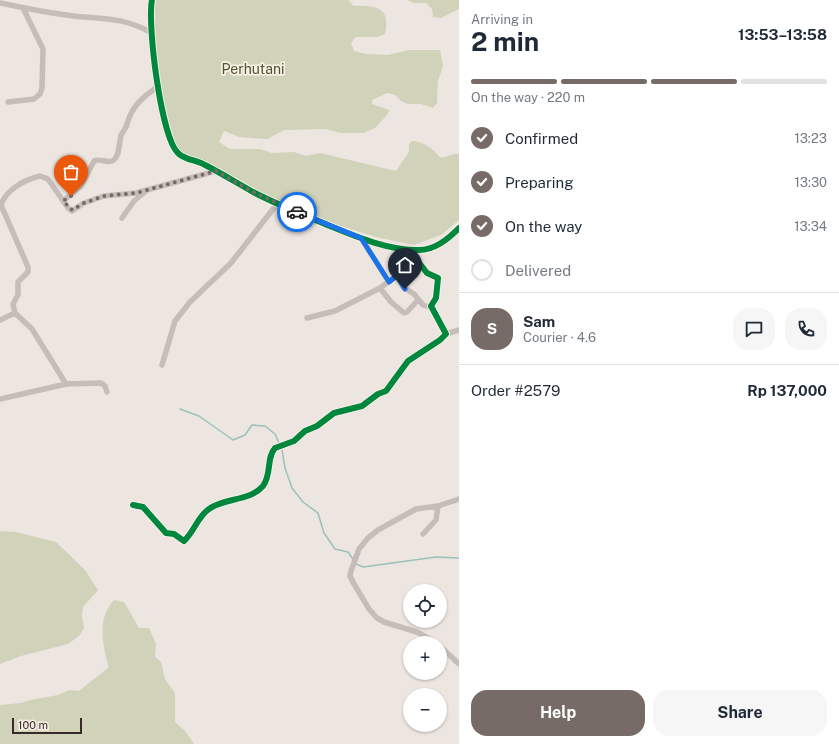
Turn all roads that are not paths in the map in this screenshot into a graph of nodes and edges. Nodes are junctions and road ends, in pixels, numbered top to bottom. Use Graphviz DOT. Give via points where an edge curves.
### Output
graph roads {
  1 [pos="152,0"];
  2 [pos="0,2"];
  3 [pos="23,8"];
  4 [pos="150,32"];
  5 [pos="157,87"];
  6 [pos="8,102"];
  7 [pos="216,171"];
  8 [pos="147,190"];
  9 [pos="63,201"];
  10 [pos="277,204"];
  11 [pos="0,207"];
  12 [pos="122,218"];
  13 [pos="459,228"];
  14 [pos="361,238"];
  15 [pos="411,252"];
  16 [pos="400,273"];
  17 [pos="389,282"];
  18 [pos="380,288"];
  19 [pos="418,300"];
  20 [pos="432,308"];
  21 [pos="15,313"];
  22 [pos="307,318"];
  23 [pos="0,320"];
  24 [pos="459,330"];
  25 [pos="446,334"];
  26 [pos="162,365"];
  27 [pos="66,384"];
  28 [pos="107,392"];
  29 [pos="0,399"];
  30 [pos="459,499"];
  31 [pos="133,506"];
  32 [pos="438,506"];
  33 [pos="423,534"];
  34 [pos="424,636"];
  35 [pos="447,653"];
  36 [pos="459,664"];
  1 -- 4 [label="street"];
  2 -- 3 [label="street"];
  3 -- 4 [label="street" via="123,20"];
  3 -- 6 [label="street" via="43,49 42,88 34,99"];
  4 -- 5 [label="street"];
  5 -- 7 [label="street" via="174,149 181,156"];
  5 -- 9 [label="street" via="136,104 127,119 120,137 119,150 113,160 94,161 81,186"];
  7 -- 8 [label="street"];
  7 -- 10 [label="street"];
  8 -- 9 [label="street" via="104,196 72,210"];
  8 -- 12 [label="street" via="134,201"];
  9 -- 11 [label="street" via="48,179 43,176 35,177 12,189 4,197"];
  10 -- 14 [label="street"];
  10 -- 26 [label="street" via="231,263 190,302 175,321"];
  11 -- 21 [label="street" via="28,267 28,272 18,282 18,295 13,304"];
  13 -- 15 [label="street" via="438,245"];
  14 -- 15 [label="street"];
  14 -- 17 [label="street"];
  15 -- 16 [label="street"];
  15 -- 20 [label="street" via="427,273 438,278 437,295"];
  16 -- 17 [label="street"];
  16 -- 19 [label="street" via="403,287"];
  17 -- 18 [label="street"];
  18 -- 19 [label="street" via="391,302 404,312"];
  18 -- 22 [label="street" via="335,311"];
  19 -- 20 [label="street"];
  20 -- 25 [label="street"];
  21 -- 23 [label="street"];
  21 -- 27 [label="street" via="32,329"];
  24 -- 25 [label="street"];
  25 -- 31 [label="street" via="408,361 386,391 362,406 334,413 294,441 273,450 268,476 262,486 247,496 209,509 184,541 174,534 166,533 143,507"];
  27 -- 28 [label="street" via="101,383"];
  27 -- 29 [label="street"];
  30 -- 32 [label="street"];
  32 -- 33 [label="street" via="436,520"];
  32 -- 34 [label="street" via="416,509 378,530 363,543 350,576 377,618"];
  35 -- 36 [label="street"];
}
